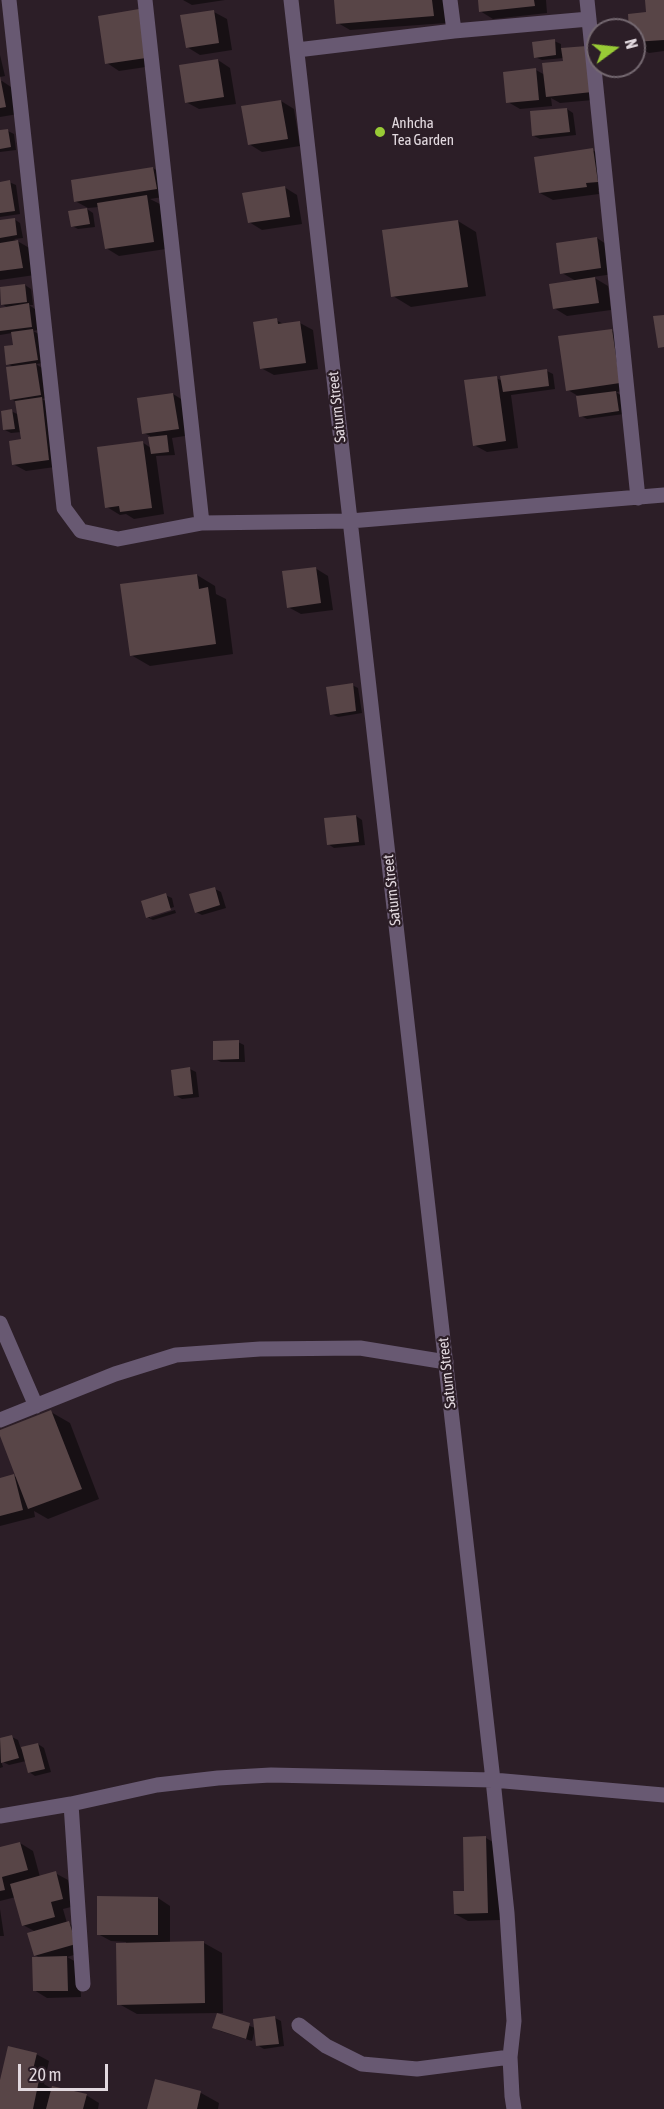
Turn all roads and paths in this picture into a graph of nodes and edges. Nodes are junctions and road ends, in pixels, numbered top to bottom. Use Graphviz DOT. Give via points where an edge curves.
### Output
graph roads {
  1 [pos="9,0"];
  2 [pos="145,0"];
  3 [pos="291,0"];
  4 [pos="450,0"];
  5 [pos="587,0"];
  6 [pos="588,18"];
  7 [pos="586,19"];
  8 [pos="454,31"];
  9 [pos="297,50"];
  10 [pos="594,78"];
  11 [pos="664,495"];
  12 [pos="638,498"];
  13 [pos="350,521"];
  14 [pos="202,523"];
  15 [pos="0,1323"];
  16 [pos="446,1362"];
  17 [pos="36,1406"];
  18 [pos="0,1420"];
  19 [pos="493,1780"];
  20 [pos="664,1795"];
  21 [pos="71,1804"];
  22 [pos="0,1816"];
  23 [pos="83,1983"];
  24 [pos="299,2025"];
  25 [pos="510,2057"];
  26 [pos="514,2109"];
  1 -- 14 [label="street" via="64,508 81,531 118,539"];
  2 -- 14 [label="street"];
  3 -- 9 [label="street, Saturn Street"];
  4 -- 8 [label="street"];
  5 -- 6 [label="street"];
  7 -- 8 [label="street"];
  8 -- 9 [label="street"];
  9 -- 13 [label="street, Saturn Street"];
  10 -- 12 [label="street"];
  11 -- 12 [label="street"];
  12 -- 13 [label="street"];
  13 -- 14 [label="street"];
  13 -- 16 [label="street, Saturn Street"];
  15 -- 17 [label="street"];
  16 -- 17 [label="street" via="360,1348 260,1349 176,1356 115,1374"];
  16 -- 19 [label="street, Saturn Street"];
  17 -- 18 [label="street"];
  19 -- 20 [label="street"];
  19 -- 21 [label="street" via="271,1775 218,1778 158,1785"];
  19 -- 25 [label="street, Saturn Street" via="514,2021"];
  21 -- 22 [label="street"];
  21 -- 23 [label="street"];
  24 -- 25 [label="street" via="326,2046 362,2064 417,2069"];
  25 -- 26 [label="street, Saturn Street"];
}
